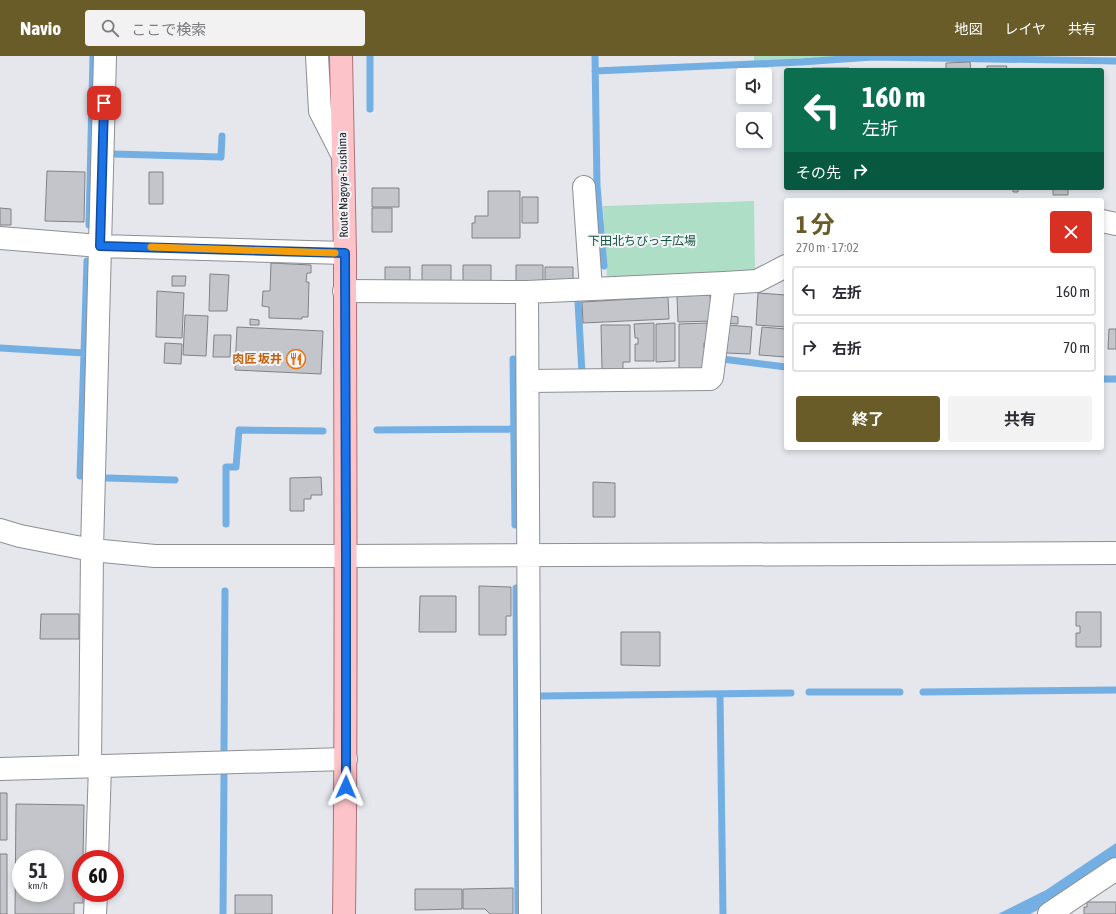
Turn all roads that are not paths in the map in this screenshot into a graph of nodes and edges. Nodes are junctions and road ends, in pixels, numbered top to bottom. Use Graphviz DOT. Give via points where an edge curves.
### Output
graph roads {
  1 [pos="105,56"];
  2 [pos="317,56"];
  3 [pos="341,56"];
  4 [pos="342,154"];
  5 [pos="584,187"];
  6 [pos="1104,221"];
  7 [pos="1116,224"];
  8 [pos="0,238"];
  9 [pos="100,246"];
  10 [pos="345,253"];
  11 [pos="784,267"];
  12 [pos="724,283"];
  13 [pos="591,289"];
  14 [pos="344,291"];
  15 [pos="527,292"];
  16 [pos="528,381"];
  17 [pos="0,530"];
  18 [pos="92,550"];
  19 [pos="1116,553"];
  20 [pos="346,556"];
  21 [pos="528,556"];
  22 [pos="346,759"];
  23 [pos="95,766"];
  24 [pos="0,770"];
  25 [pos="97,850"];
  26 [pos="1116,869"];
  27 [pos="96,902"];
  28 [pos="95,914"];
  29 [pos="344,914"];
  30 [pos="530,914"];
  31 [pos="1049,914"];
  1 -- 9 [label="street"];
  2 -- 4 [label="street" via="320,111"];
  3 -- 4 [label="main road, Route Nagoya-Tsushima"];
  4 -- 10 [label="main road, Route Nagoya-Tsushima"];
  5 -- 13 [label="street"];
  6 -- 7 [label="street"];
  8 -- 9 [label="street"];
  9 -- 10 [label="street"];
  9 -- 18 [label="street"];
  10 -- 14 [label="main road, Route Nagoya-Tsushima"];
  11 -- 12 [label="street" via="757,281"];
  12 -- 13 [label="street"];
  12 -- 16 [label="street" via="710,379"];
  13 -- 15 [label="street"];
  14 -- 15 [label="street"];
  14 -- 20 [label="main road, Route Nagoya-Tsushima"];
  15 -- 16 [label="street"];
  16 -- 21 [label="street"];
  17 -- 18 [label="street"];
  18 -- 20 [label="street" via="155,556"];
  18 -- 23 [label="street"];
  19 -- 21 [label="street"];
  20 -- 21 [label="street"];
  20 -- 22 [label="main road, Route Nagoya-Tsushima"];
  21 -- 30 [label="street"];
  22 -- 23 [label="street"];
  22 -- 29 [label="main road, Route Nagoya-Tsushima"];
  23 -- 24 [label="street"];
  23 -- 25 [label="street"];
  26 -- 31 [label="street"];
  27 -- 28 [label="street"];
}
